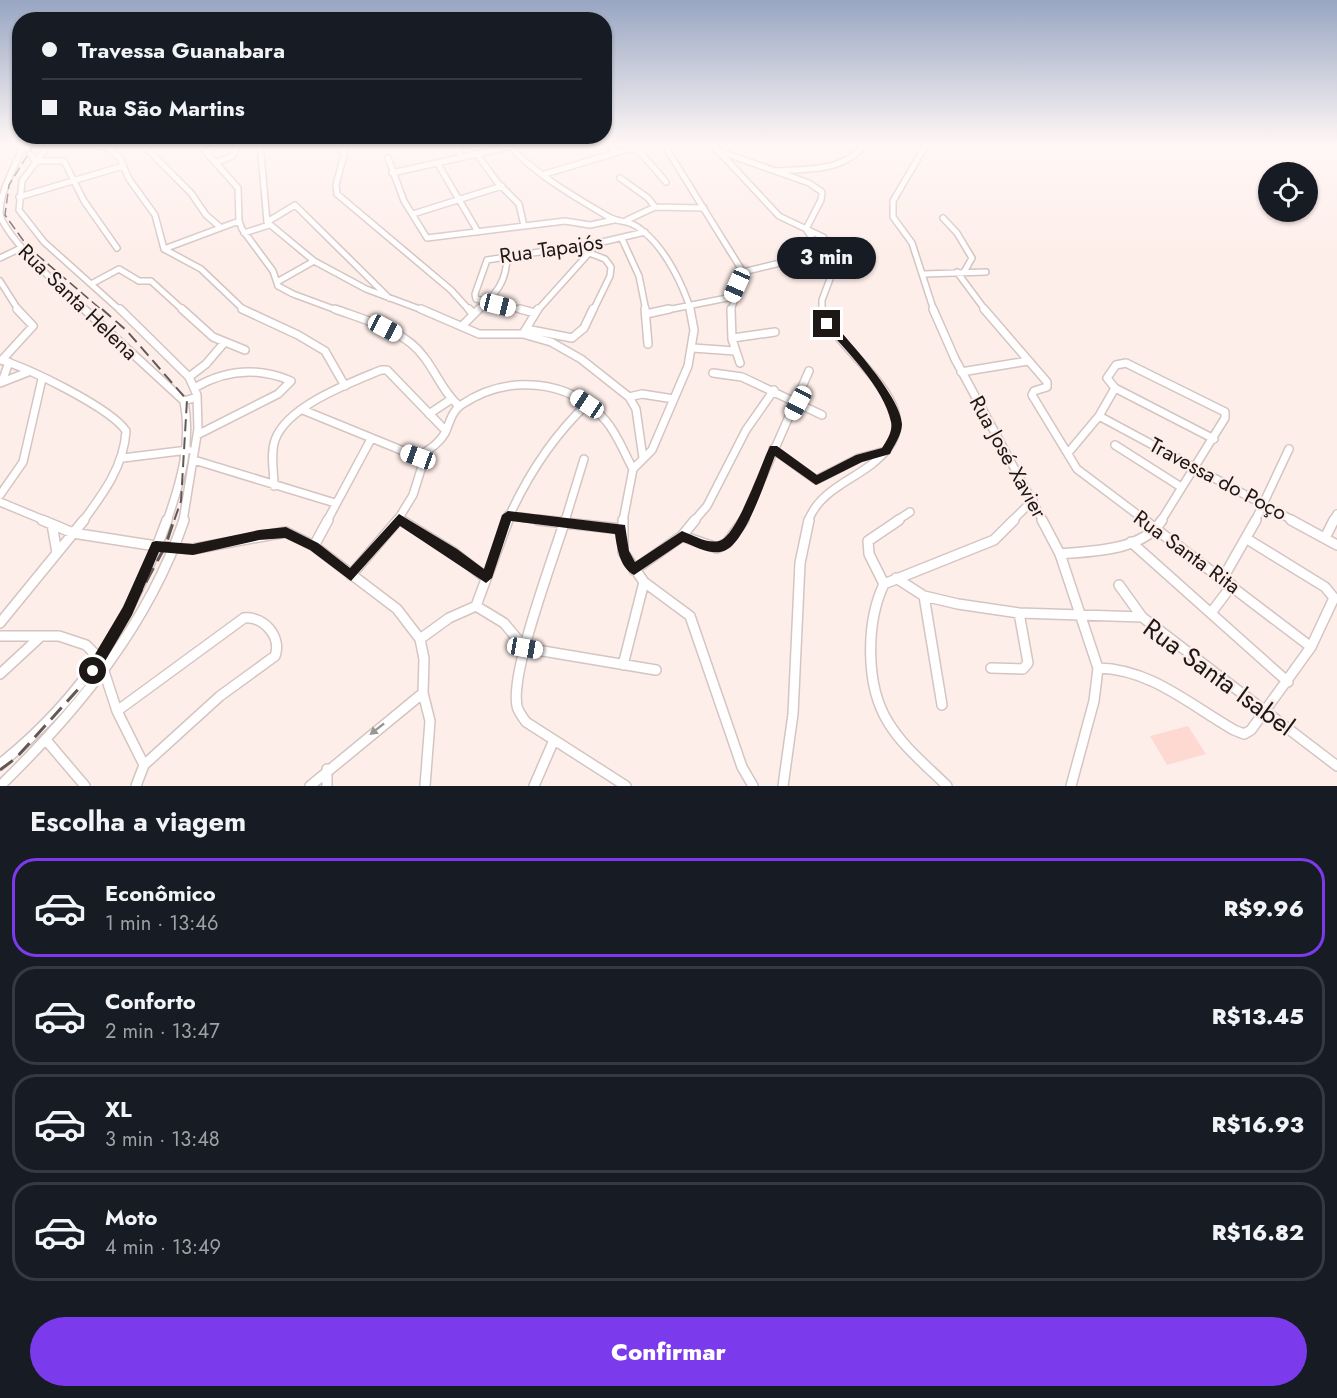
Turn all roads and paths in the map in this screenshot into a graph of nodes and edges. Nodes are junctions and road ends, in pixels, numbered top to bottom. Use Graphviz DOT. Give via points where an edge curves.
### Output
graph roads {
  1 [pos="9,180"];
  2 [pos="23,180"];
  3 [pos="74,180"];
  4 [pos="130,180"];
  5 [pos="178,180"];
  6 [pos="231,180"];
  7 [pos="264,180"];
  8 [pos="337,180"];
  9 [pos="395,180"];
  10 [pos="446,180"];
  11 [pos="497,180"];
  12 [pos="554,180"];
  13 [pos="622,180"];
  14 [pos="664,180"];
  15 [pos="686,180"];
  16 [pos="745,180"];
  17 [pos="795,180"];
  18 [pos="907,180"];
  19 [pos="666,182"];
  20 [pos="502,186"];
  21 [pos="19,196"];
  22 [pos="0,199"];
  23 [pos="458,201"];
  24 [pos="655,207"];
  25 [pos="704,208"];
  26 [pos="413,214"];
  27 [pos="943,218"];
  28 [pos="614,220"];
  29 [pos="627,220"];
  30 [pos="239,221"];
  31 [pos="268,224"];
  32 [pos="524,226"];
  33 [pos="220,227"];
  34 [pos="806,230"];
  35 [pos="478,232"];
  36 [pos="645,232"];
  37 [pos="244,233"];
  38 [pos="622,239"];
  39 [pos="598,243"];
  40 [pos="575,247"];
  41 [pos="21,248"];
  42 [pos="117,248"];
  43 [pos="164,249"];
  44 [pos="591,253"];
  45 [pos="507,255"];
  46 [pos="0,258"];
  47 [pos="314,261"];
  48 [pos="743,272"];
  49 [pos="961,272"];
  50 [pos="986,272"];
  51 [pos="924,274"];
  52 [pos="0,280"];
  53 [pos="277,282"];
  54 [pos="93,283"];
  55 [pos="732,297"];
  56 [pos="390,300"];
  57 [pos="487,303"];
  58 [pos="690,308"];
  59 [pos="534,313"];
  60 [pos="473,314"];
  61 [pos="646,314"];
  62 [pos="464,325"];
  63 [pos="525,332"];
  64 [pos="775,332"];
  65 [pos="733,338"];
  66 [pos="224,343"];
  67 [pos="648,344"];
  68 [pos="693,348"];
  69 [pos="245,350"];
  70 [pos="735,351"];
  71 [pos="4,360"];
  72 [pos="1028,361"];
  73 [pos="740,363"];
  74 [pos="809,371"];
  75 [pos="28,372"];
  76 [pos="961,372"];
  77 [pos="713,373"];
  78 [pos="189,377"];
  79 [pos="42,379"];
  80 [pos="1,382"];
  81 [pos="345,386"];
  82 [pos="196,387"];
  83 [pos="774,390"];
  84 [pos="1114,391"];
  85 [pos="197,397"];
  86 [pos="629,397"];
  87 [pos="675,399"];
  88 [pos="450,400"];
  89 [pos="184,401"];
  90 [pos="798,403"];
  91 [pos="587,404"];
  92 [pos="459,406"];
  93 [pos="303,410"];
  94 [pos="429,414"];
  95 [pos="822,415"];
  96 [pos="1099,416"];
  97 [pos="446,431"];
  98 [pos="197,435"];
  99 [pos="370,439"];
  100 [pos="1214,439"];
  101 [pos="1115,445"];
  102 [pos="1289,448"];
  103 [pos="773,449"];
  104 [pos="188,450"];
  105 [pos="886,451"];
  106 [pos="1068,453"];
  107 [pos="418,457"];
  108 [pos="123,458"];
  109 [pos="643,458"];
  110 [pos="584,459"];
  111 [pos="194,460"];
  112 [pos="1195,465"];
  113 [pos="633,469"];
  114 [pos="274,486"];
  115 [pos="1181,487"];
  116 [pos="0,495"];
  117 [pos="1033,500"];
  118 [pos="0,502"];
  119 [pos="335,503"];
  120 [pos="1265,504"];
  121 [pos="910,512"];
  122 [pos="1337,514"];
  123 [pos="508,515"];
  124 [pos="399,519"];
  125 [pos="52,524"];
  126 [pos="562,524"];
  127 [pos="621,529"];
  128 [pos="1156,529"];
  129 [pos="73,533"];
  130 [pos="682,536"];
  131 [pos="1325,538"];
  132 [pos="1246,539"];
  133 [pos="1131,542"];
  134 [pos="1337,545"];
  135 [pos="156,546"];
  136 [pos="314,546"];
  137 [pos="174,549"];
  138 [pos="57,553"];
  139 [pos="1060,554"];
  140 [pos="634,570"];
  141 [pos="351,575"];
  142 [pos="486,578"];
  143 [pos="896,578"];
  144 [pos="1223,578"];
  145 [pos="644,582"];
  146 [pos="884,584"];
  147 [pos="1119,585"];
  148 [pos="1232,585"];
  149 [pos="924,596"];
  150 [pos="476,606"];
  151 [pos="1019,613"];
  152 [pos="1211,613"];
  153 [pos="1082,617"];
  154 [pos="1142,617"];
  155 [pos="0,623"];
  156 [pos="0,636"];
  157 [pos="39,638"];
  158 [pos="420,639"];
  159 [pos="1311,647"];
  160 [pos="525,648"];
  161 [pos="99,659"];
  162 [pos="623,665"];
  163 [pos="991,668"];
  164 [pos="1098,668"];
  165 [pos="656,670"];
  166 [pos="104,671"];
  167 [pos="0,674"];
  168 [pos="1288,682"];
  169 [pos="423,693"];
  170 [pos="942,705"];
  171 [pos="117,711"];
  172 [pos="1264,711"];
  173 [pos="46,740"];
  174 [pos="554,740"];
  175 [pos="0,764"];
  176 [pos="144,765"];
  177 [pos="1337,766"];
  178 [pos="327,769"];
  179 [pos="0,786"];
  180 [pos="85,786"];
  181 [pos="136,786"];
  182 [pos="310,786"];
  183 [pos="327,786"];
  184 [pos="425,786"];
  185 [pos="534,786"];
  186 [pos="626,786"];
  187 [pos="753,786"];
  188 [pos="783,786"];
  189 [pos="947,786"];
  190 [pos="1071,786"];
  1 -- 22 [label="street, Rua Santa Helena"];
  2 -- 21 [label="street"];
  3 -- 21 [label="street"];
  3 -- 42 [label="street"];
  4 -- 43 [label="street" via="155,214"];
  5 -- 33 [label="street"];
  6 -- 30 [label="street" via="238,188"];
  7 -- 31 [label="street"];
  8 -- 60 [label="street" via="337,194 451,290"];
  9 -- 26 [label="street"];
  10 -- 23 [label="street"];
  11 -- 20 [label="street"];
  12 -- 28 [label="street"];
  13 -- 24 [label="street"];
  14 -- 19 [label="street"];
  15 -- 25 [label="street"];
  16 -- 34 [label="street" via="780,217"];
  17 -- 34 [label="street" via="820,189 821,200"];
  18 -- 51 [label="street, Rua José Xavier" via="892,207 895,221 912,243"];
  20 -- 23 [label="street"];
  20 -- 32 [label="street" via="519,204"];
  21 -- 54 [label="street" via="19,210 44,242"];
  22 -- 41 [label="street, Rua Santa Helena" via="2,222"];
  23 -- 26 [label="street"];
  23 -- 35 [label="street"];
  24 -- 25 [label="street"];
  24 -- 29 [label="street"];
  25 -- 48 [label="street"];
  26 -- 35 [label="street" via="423,236"];
  27 -- 49 [label="street" via="972,258"];
  28 -- 29 [label="street"];
  28 -- 32 [label="street" via="595,225 569,220"];
  29 -- 36 [label="street"];
  30 -- 33 [label="street"];
  30 -- 37 [label="street"];
  31 -- 37 [label="street"];
  31 -- 47 [label="street"];
  31 -- 56 [label="street" via="295,205"];
  32 -- 35 [label="street"];
  33 -- 43 [label="street"];
  34 -- 48 [label="street" via="816,244 813,250 782,263"];
  34 -- 105 [label="street" via="823,238 836,253 834,269 821,298 824,318 861,360 895,417 897,429"];
  36 -- 38 [label="street, Rua Tapajós"];
  36 -- 58 [label="street" via="669,260"];
  37 -- 53 [label="street"];
  38 -- 39 [label="street, Rua Tapajós"];
  38 -- 61 [label="street" via="636,264"];
  39 -- 40 [label="street, Rua Tapajós"];
  39 -- 44 [label="street"];
  40 -- 44 [label="street"];
  40 -- 45 [label="street, Rua Tapajós"];
  41 -- 46 [label="street"];
  41 -- 89 [label="street, Rua Santa Helena"];
  43 -- 81 [label="street" via="201,269 247,313 325,351"];
  44 -- 59 [label="street"];
  44 -- 63 [label="street" via="609,261 611,270 584,328 569,338"];
  45 -- 57 [label="street" via="507,278"];
  45 -- 57 [label="street, Rua Tapajós" via="485,262 475,297"];
  47 -- 53 [label="street"];
  47 -- 56 [label="street"];
  48 -- 55 [label="street"];
  49 -- 50 [label="street"];
  49 -- 51 [label="street"];
  49 -- 72 [label="street"];
  51 -- 76 [label="street, Rua José Xavier" via="937,321"];
  52 -- 71 [label="street, Rua Santa Helena" via="17,309 32,323"];
  53 -- 88 [label="street" via="280,288 297,296 377,325 412,343 427,358"];
  54 -- 66 [label="street" via="118,270 139,281 151,281"];
  54 -- 78 [label="street"];
  55 -- 58 [label="street"];
  55 -- 65 [label="street"];
  56 -- 62 [label="street"];
  57 -- 59 [label="street"];
  57 -- 60 [label="street"];
  58 -- 61 [label="street"];
  58 -- 68 [label="street"];
  59 -- 63 [label="street"];
  60 -- 62 [label="street"];
  61 -- 67 [label="street"];
  62 -- 63 [label="street" via="478,334"];
  63 -- 86 [label="street" via="559,345"];
  64 -- 65 [label="street"];
  65 -- 70 [label="street"];
  66 -- 69 [label="street"];
  66 -- 78 [label="street"];
  68 -- 70 [label="street"];
  68 -- 87 [label="street"];
  70 -- 73 [label="street"];
  71 -- 75 [label="street"];
  71 -- 80 [label="street"];
  72 -- 76 [label="street"];
  72 -- 106 [label="street, Rua Santa Rita" via="1048,385 1032,395"];
  74 -- 90 [label="street"];
  75 -- 79 [label="street"];
  75 -- 80 [label="street"];
  76 -- 117 [label="street, Rua José Xavier"];
  77 -- 83 [label="street" via="742,377"];
  78 -- 82 [label="street"];
  79 -- 108 [label="street" via="121,424 127,438"];
  79 -- 116 [label="street" via="23,462"];
  81 -- 93 [label="street"];
  81 -- 94 [label="street" via="387,370"];
  82 -- 85 [label="street"];
  82 -- 98 [label="street" via="211,377 239,370 291,381 278,394"];
  83 -- 90 [label="street"];
  83 -- 130 [label="street" via="746,430 715,494"];
  84 -- 96 [label="street"];
  84 -- 100 [label="street"];
  84 -- 100 [label="street" via="1107,378 1110,369 1120,362 1217,406 1225,412 1225,418"];
  85 -- 89 [label="street"];
  85 -- 98 [label="street"];
  86 -- 87 [label="street" via="642,394"];
  86 -- 109 [label="street" via="636,409"];
  87 -- 109 [label="street" via="651,450"];
  88 -- 92 [label="street"];
  88 -- 94 [label="street"];
  89 -- 104 [label="street" via="190,423"];
  90 -- 95 [label="street"];
  90 -- 103 [label="street"];
  91 -- 92 [label="street" via="561,388 526,383 499,387"];
  91 -- 113 [label="street" via="609,426"];
  91 -- 123 [label="street" via="551,442"];
  92 -- 97 [label="street"];
  93 -- 99 [label="street"];
  93 -- 114 [label="street" via="281,427 275,438"];
  94 -- 97 [label="street"];
  96 -- 106 [label="street"];
  96 -- 112 [label="street, Travessa do Poço"];
  97 -- 107 [label="street"];
  98 -- 111 [label="street"];
  99 -- 107 [label="street"];
  99 -- 119 [label="street"];
  100 -- 112 [label="street"];
  101 -- 115 [label="street"];
  102 -- 120 [label="street"];
  103 -- 105 [label="street" via="816,480 859,458"];
  103 -- 130 [label="street" via="745,516 727,544 711,547"];
  104 -- 108 [label="street"];
  104 -- 135 [label="street"];
  105 -- 188 [label="street" via="830,491 810,516 800,570 794,644 794,725"];
  106 -- 128 [label="street, Rua Santa Rita" via="1082,473"];
  107 -- 124 [label="street" via="423,463 422,472"];
  108 -- 129 [label="street" via="104,495"];
  109 -- 113 [label="street"];
  110 -- 126 [label="street"];
  111 -- 114 [label="street"];
  111 -- 137 [label="street" via="187,507"];
  112 -- 115 [label="street"];
  112 -- 120 [label="street, Travessa do Poço"];
  113 -- 127 [label="street"];
  114 -- 119 [label="street"];
  115 -- 128 [label="street"];
  117 -- 139 [label="street, Rua José Xavier"];
  117 -- 143 [label="street" via="994,540"];
  118 -- 125 [label="street"];
  119 -- 136 [label="street"];
  120 -- 131 [label="street, Travessa do Poço"];
  120 -- 132 [label="street"];
  121 -- 146 [label="street" via="868,541 869,554"];
  122 -- 131 [label="street"];
  123 -- 126 [label="street"];
  123 -- 142 [label="street"];
  124 -- 141 [label="street"];
  124 -- 142 [label="street"];
  125 -- 129 [label="street"];
  125 -- 138 [label="street"];
  126 -- 127 [label="street"];
  126 -- 160 [label="street"];
  127 -- 140 [label="street" via="623,552"];
  128 -- 133 [label="street"];
  128 -- 144 [label="street, Rua Santa Rita"];
  129 -- 135 [label="street"];
  129 -- 138 [label="street"];
  130 -- 140 [label="street"];
  131 -- 134 [label="street, Travessa do Poço"];
  132 -- 144 [label="street"];
  132 -- 159 [label="street" via="1325,587 1334,598"];
  133 -- 139 [label="street" via="1092,552"];
  133 -- 152 [label="street"];
  135 -- 137 [label="street"];
  135 -- 161 [label="street" via="127,611"];
  136 -- 137 [label="street" via="286,532 210,547"];
  136 -- 141 [label="street"];
  137 -- 166 [label="street" via="141,613"];
  138 -- 155 [label="street"];
  139 -- 153 [label="street, Rua José Xavier"];
  140 -- 145 [label="street"];
  141 -- 158 [label="street" via="397,609"];
  142 -- 150 [label="street"];
  143 -- 146 [label="street"];
  143 -- 149 [label="street"];
  144 -- 148 [label="street, Rua Santa Rita"];
  145 -- 162 [label="street"];
  145 -- 187 [label="street" via="684,611 694,624 742,767"];
  146 -- 189 [label="street" via="873,621 879,704 893,728"];
  147 -- 154 [label="street"];
  148 -- 152 [label="street"];
  148 -- 159 [label="street, Rua Santa Rita"];
  149 -- 151 [label="street, Rua Santa Isabel"];
  149 -- 170 [label="street"];
  150 -- 158 [label="street" via="449,618"];
  150 -- 160 [label="street" via="504,623"];
  151 -- 153 [label="street, Rua Santa Isabel"];
  151 -- 163 [label="street" via="1028,654 1026,667"];
  152 -- 168 [label="street"];
  153 -- 154 [label="street, Rua Santa Isabel"];
  153 -- 164 [label="street, Rua José Xavier"];
  154 -- 172 [label="street, Rua Santa Isabel"];
  156 -- 157 [label="street"];
  157 -- 161 [label="street" via="59,636 76,640"];
  157 -- 167 [label="street"];
  158 -- 169 [label="street"];
  159 -- 168 [label="street"];
  160 -- 162 [label="street"];
  160 -- 174 [label="street" via="516,688 517,708 526,722"];
  161 -- 166 [label="street"];
  161 -- 175 [label="street" via="58,709"];
  162 -- 165 [label="street"];
  164 -- 172 [label="street" via="1123,667 1133,671 1244,734"];
  164 -- 190 [label="street, Rua José Xavier" via="1094,701"];
  166 -- 171 [label="street"];
  166 -- 173 [label="street"];
  168 -- 172 [label="street"];
  169 -- 178 [label="street, one-way"];
  169 -- 184 [label="street" via="430,721"];
  171 -- 176 [label="street"];
  171 -- 176 [label="street" via="244,618 258,618 278,641 274,656 220,696"];
  172 -- 177 [label="street, Rua Santa Isabel"];
  173 -- 179 [label="street"];
  173 -- 180 [label="street"];
  174 -- 185 [label="street"];
  174 -- 186 [label="street"];
  176 -- 181 [label="street"];
  178 -- 182 [label="street"];
  178 -- 183 [label="street"];
}
